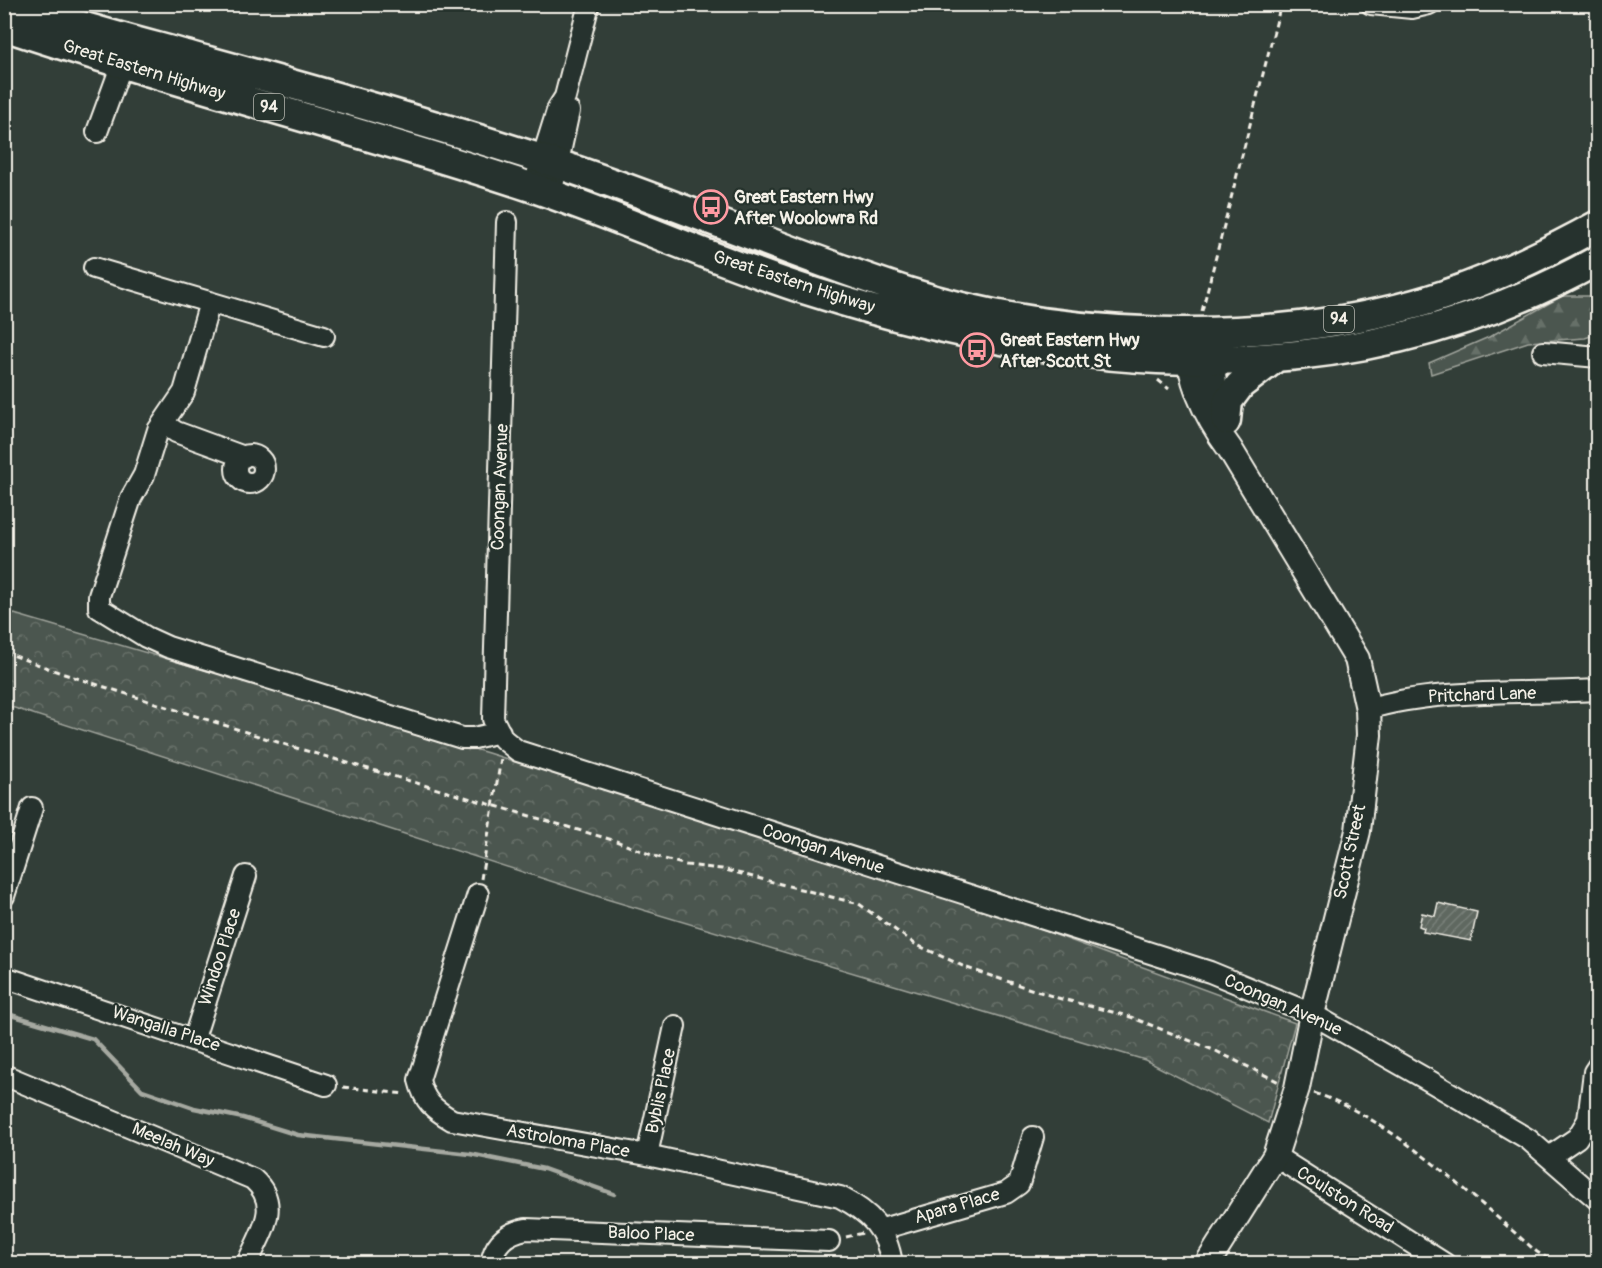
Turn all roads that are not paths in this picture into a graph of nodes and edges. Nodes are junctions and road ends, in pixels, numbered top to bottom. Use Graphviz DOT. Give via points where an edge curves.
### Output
graph roads {
  1 [pos="17,4"];
  2 [pos="589,4"];
  3 [pos="1371,4"];
  4 [pos="1429,4"];
  5 [pos="4,26"];
  6 [pos="131,39"];
  7 [pos="122,66"];
  8 [pos="97,132"];
  9 [pos="550,161"];
  10 [pos="542,191"];
  11 [pos="507,222"];
  12 [pos="1598,225"];
  13 [pos="1598,260"];
  14 [pos="94,268"];
  15 [pos="210,302"];
  16 [pos="1199,328"];
  17 [pos="324,336"];
  18 [pos="1543,352"];
  19 [pos="1598,357"];
  20 [pos="1274,359"];
  21 [pos="1199,361"];
  22 [pos="1226,420"];
  23 [pos="163,423"];
  24 [pos="1230,449"];
  25 [pos="244,457"];
  26 [pos="1598,690"];
  27 [pos="1368,709"];
  28 [pos="501,735"];
  29 [pos="32,808"];
  30 [pos="246,876"];
  31 [pos="478,894"];
  32 [pos="4,896"];
  33 [pos="4,976"];
  34 [pos="1312,1014"];
  35 [pos="675,1026"];
  36 [pos="194,1038"];
  37 [pos="1598,1066"];
  38 [pos="4,1075"];
  39 [pos="326,1084"];
  40 [pos="1033,1137"];
  41 [pos="647,1155"];
  42 [pos="1275,1156"];
  43 [pos="1549,1157"];
  44 [pos="1598,1200"];
  45 [pos="882,1229"];
  46 [pos="829,1241"];
  47 [pos="248,1263"];
  48 [pos="491,1263"];
  49 [pos="892,1263"];
  50 [pos="1207,1263"];
  51 [pos="1444,1263"];
  1 -- 6 [label="highway, Great Eastern Highway / 94"];
  2 -- 9 [label="street" via="565,97 558,108"];
  3 -- 4 [label="street" via="1412,8"];
  5 -- 7 [label="highway, Great Eastern Highway / 94"];
  6 -- 7 [label="street"];
  6 -- 9 [label="highway, Great Eastern Highway / 94"];
  7 -- 8 [label="street"];
  7 -- 10 [label="highway, Great Eastern Highway / 94" via="304,117"];
  9 -- 10 [label="street"];
  9 -- 16 [label="highway, Great Eastern Highway / 94" via="910,293 1080,326"];
  10 -- 21 [label="highway, Great Eastern Highway / 94" via="811,292 929,325 1056,350"];
  11 -- 28 [label="street, Coongan Avenue" via="493,719"];
  12 -- 16 [label="highway, Great Eastern Highway / 94" via="1513,268 1416,303 1288,326"];
  13 -- 20 [label="highway, Great Eastern Highway / 94" via="1560,281 1427,332 1333,352"];
  14 -- 15 [label="street"];
  15 -- 17 [label="street"];
  15 -- 23 [label="street" via="184,392"];
  16 -- 21 [label="main road, Scott Street"];
  18 -- 19 [label="street"];
  20 -- 21 [label="highway, Great Eastern Highway / 94"];
  20 -- 22 [label="highway" via="1240,385 1228,400"];
  21 -- 22 [label="main road, Scott Street" via="1214,383"];
  21 -- 24 [label="main road, Scott Street" via="1198,396 1211,424"];
  22 -- 24 [label="main road, Scott Street"];
  23 -- 25 [label="street" via="176,432"];
  23 -- 28 [label="street" via="131,498 99,596 99,608 105,614 168,648 451,735"];
  24 -- 27 [label="main road, Scott Street" via="1357,659"];
  26 -- 27 [label="street, Pritchard Lane" via="1419,698"];
  27 -- 34 [label="main road, Scott Street" via="1369,735 1358,831"];
  28 -- 34 [label="street, Coongan Avenue" via="518,751 1210,972"];
  29 -- 32 [label="street"];
  30 -- 36 [label="street, Windoo Place"];
  31 -- 41 [label="street, Astroloma Place" via="419,1080 423,1096 433,1109 452,1120"];
  33 -- 36 [label="street, Wangalla Place"];
  34 -- 42 [label="main road, Scott Street" via="1297,1088"];
  34 -- 43 [label="street, Coongan Avenue" via="1528,1139"];
  35 -- 41 [label="street, Byblis Place"];
  36 -- 39 [label="street, Wangalla Place"];
  37 -- 43 [label="street" via="1588,1120 1577,1138"];
  38 -- 47 [label="street, Meelah Way" via="254,1179 263,1188 270,1207"];
  40 -- 45 [label="street, Apara Place" via="1018,1184 1006,1193"];
  41 -- 45 [label="street, Astroloma Place" via="840,1197 864,1210"];
  42 -- 50 [label="main road, Scott Street"];
  42 -- 51 [label="street, Coulston Road"];
  43 -- 44 [label="street, Coongan Avenue"];
  45 -- 49 [label="street, Astroloma Place"];
  46 -- 48 [label="street, Baloo Place" via="526,1229 503,1238"];
}
